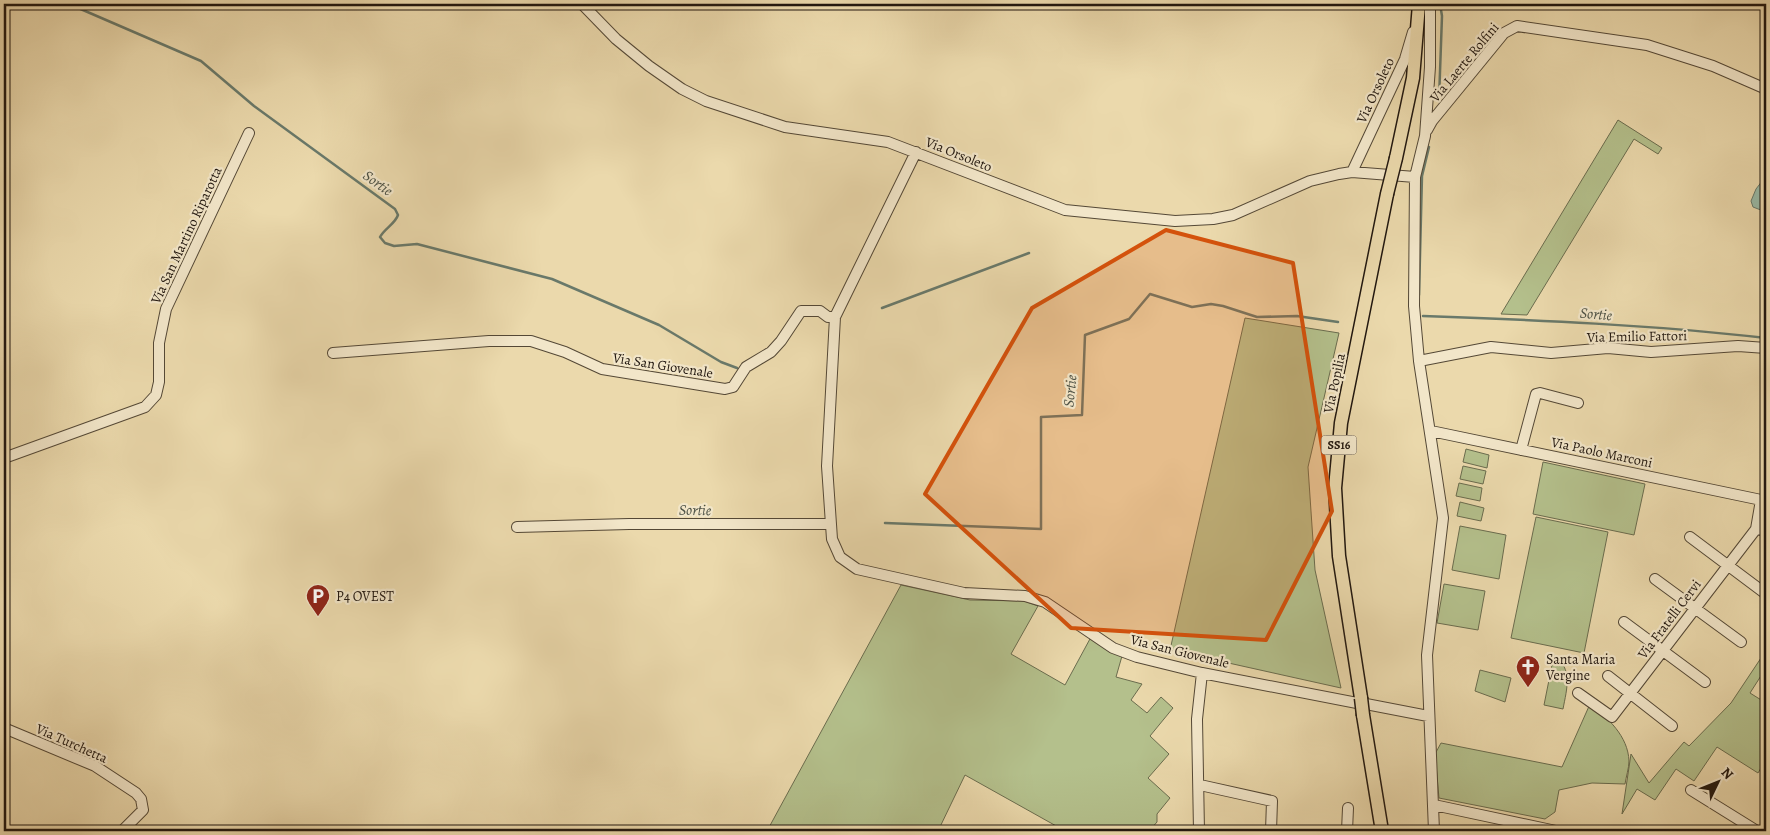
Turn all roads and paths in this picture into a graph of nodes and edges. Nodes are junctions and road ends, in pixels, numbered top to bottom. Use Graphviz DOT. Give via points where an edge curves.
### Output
graph roads {
  1 [pos="582,4"];
  2 [pos="1419,4"];
  3 [pos="1430,4"];
  4 [pos="1418,17"];
  5 [pos="1766,89"];
  6 [pos="249,133"];
  7 [pos="1425,136"];
  8 [pos="916,152"];
  9 [pos="1352,172"];
  10 [pos="1415,177"];
  11 [pos="835,317"];
  12 [pos="1766,348"];
  13 [pos="334,353"];
  14 [pos="1419,361"];
  15 [pos="1578,403"];
  16 [pos="1431,431"];
  17 [pos="1521,450"];
  18 [pos="4,458"];
  19 [pos="1764,500"];
  20 [pos="830,524"];
  21 [pos="517,527"];
  22 [pos="1761,530"];
  23 [pos="1690,537"];
  24 [pos="1727,565"];
  25 [pos="1655,579"];
  26 [pos="1766,594"];
  27 [pos="1694,609"];
  28 [pos="1624,622"];
  29 [pos="1741,642"];
  30 [pos="1662,650"];
  31 [pos="1202,673"];
  32 [pos="1608,676"];
  33 [pos="1705,682"];
  34 [pos="1578,693"];
  35 [pos="1630,693"];
  36 [pos="1362,705"];
  37 [pos="1428,716"];
  38 [pos="1672,726"];
  39 [pos="4,728"];
  40 [pos="1369,754"];
  41 [pos="1200,785"];
  42 [pos="1692,790"];
  43 [pos="1377,797"];
  44 [pos="1434,805"];
  45 [pos="1348,808"];
  46 [pos="122,831"];
  47 [pos="1199,831"];
  48 [pos="1272,831"];
  49 [pos="1347,831"];
  50 [pos="1375,831"];
  51 [pos="1382,831"];
  52 [pos="1392,831"];
  53 [pos="1434,831"];
  54 [pos="1556,831"];
  55 [pos="1757,831"];
  1 -- 8 [label="street, Via Orsoleto" via="616,39 649,66 706,101 786,127 888,142"];
  2 -- 4 [label="main road, Via Popilia / SS16"];
  3 -- 7 [label="street"];
  4 -- 9 [label="street, Via Orsoleto" via="1405,59"];
  4 -- 36 [label="main road, Via Popilia / SS16, bridge" via="1413,78 1341,423 1335,488 1338,556"];
  5 -- 7 [label="street, Via Laerte Rolfini" via="1713,66 1647,45 1518,26 1504,33 1432,121"];
  6 -- 18 [label="street, Via San Martino Riparotta" via="166,309 159,343 156,395 145,407"];
  7 -- 10 [label="street"];
  8 -- 9 [label="street, Via Orsoleto" via="1065,210 1175,221 1213,219 1233,214 1310,181"];
  8 -- 11 [label="street, Via San Giovenale"];
  9 -- 10 [label="street, Via Orsoleto"];
  10 -- 14 [label="street" via="1414,306"];
  11 -- 13 [label="street, Via San Giovenale" via="828,318 820,311 801,311 771,352 746,367 733,387 726,389 602,369 565,352 531,342 490,341"];
  11 -- 20 [label="street, Via San Giovenale" via="827,466"];
  12 -- 14 [label="street, Via Emilio Fattori" via="1738,346 1651,352 1608,348 1551,353 1491,347"];
  14 -- 16 [label="street"];
  15 -- 17 [label="street" via="1536,394"];
  16 -- 17 [label="street, Via Paolo Marconi"];
  16 -- 37 [label="street" via="1443,518 1428,640"];
  17 -- 19 [label="street, Via Paolo Marconi"];
  19 -- 22 [label="street, Via Fratelli Cervi"];
  20 -- 21 [label="street"];
  20 -- 31 [label="street, Via San Giovenale" via="840,557 857,569 964,594 1025,596 1045,602 1113,648"];
  22 -- 24 [label="street, Via Fratelli Cervi"];
  23 -- 24 [label="street"];
  24 -- 26 [label="street"];
  24 -- 27 [label="street, Via Fratelli Cervi"];
  25 -- 27 [label="street"];
  27 -- 29 [label="street"];
  27 -- 30 [label="street, Via Fratelli Cervi"];
  28 -- 30 [label="street"];
  30 -- 33 [label="street"];
  30 -- 35 [label="street, Via Fratelli Cervi"];
  31 -- 36 [label="street, Via San Giovenale"];
  31 -- 41 [label="street" via="1197,719"];
  32 -- 35 [label="street"];
  34 -- 35 [label="street, Via Fratelli Cervi" via="1612,717"];
  35 -- 38 [label="street"];
  36 -- 37 [label="street, Via San Giovenale"];
  36 -- 40 [label="main road, Via Popilia / SS16"];
  37 -- 44 [label="street"];
  39 -- 46 [label="street, Via Turchetta" via="95,766 136,793 143,810"];
  40 -- 43 [label="main road, Via Popilia / SS16"];
  40 -- 52 [label="main road"];
  41 -- 47 [label="street"];
  41 -- 48 [label="street" via="1272,801"];
  42 -- 55 [label="street"];
  43 -- 50 [label="main road"];
  43 -- 51 [label="main road, Via Popilia / SS16"];
  44 -- 53 [label="street"];
  44 -- 54 [label="street"];
  45 -- 49 [label="street"];
}
